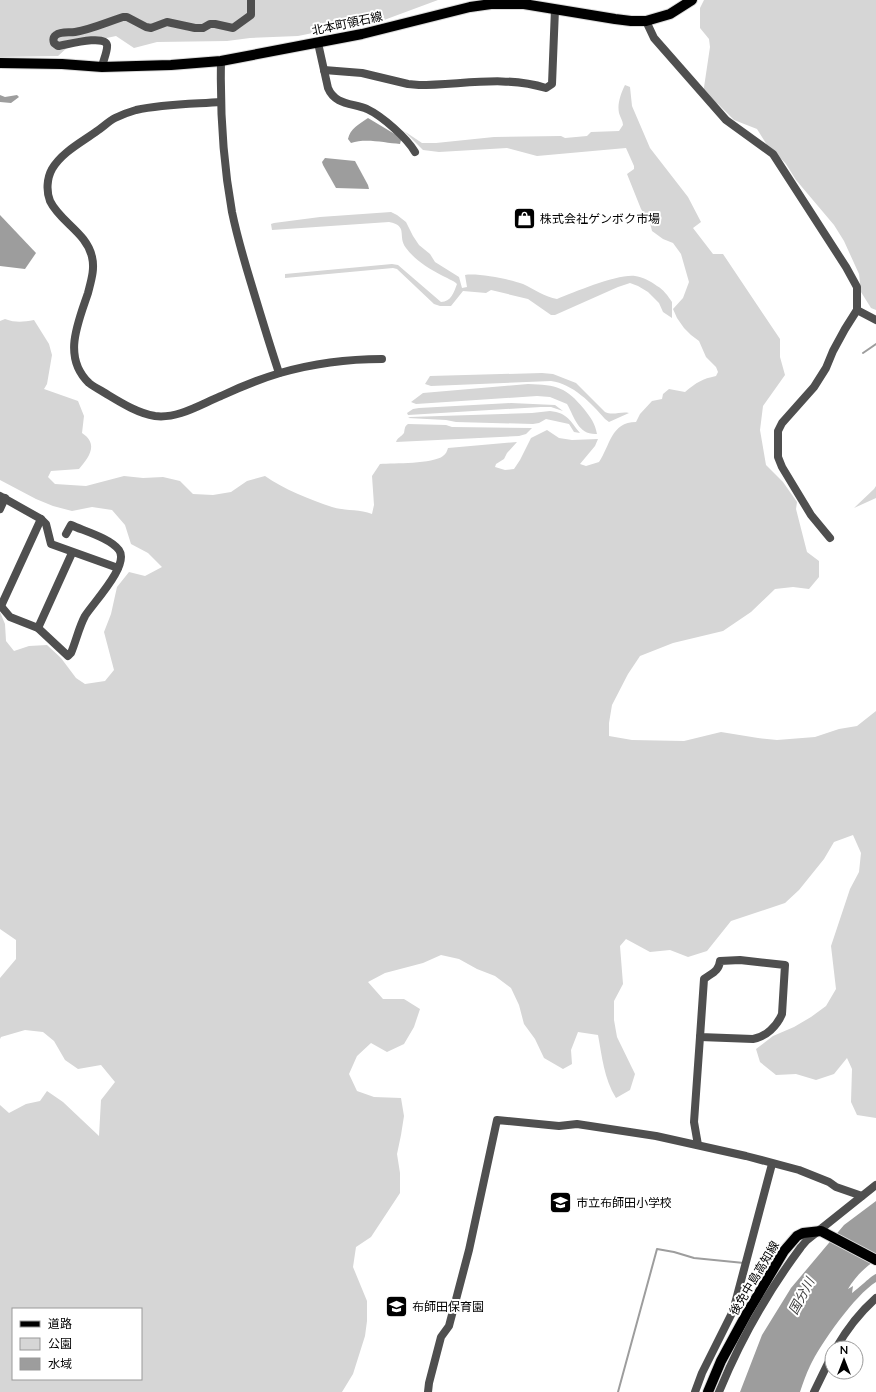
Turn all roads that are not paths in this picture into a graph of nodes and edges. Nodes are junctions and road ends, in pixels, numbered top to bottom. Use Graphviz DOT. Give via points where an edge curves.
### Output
graph roads {
  1 [pos="251,0"];
  2 [pos="692,0"];
  3 [pos="511,2"];
  4 [pos="555,9"];
  5 [pos="646,21"];
  6 [pos="318,43"];
  7 [pos="221,61"];
  8 [pos="0,63"];
  9 [pos="102,67"];
  10 [pos="324,70"];
  11 [pos="220,102"];
  12 [pos="415,152"];
  13 [pos="857,310"];
  14 [pos="876,320"];
  15 [pos="382,359"];
  16 [pos="279,373"];
  17 [pos="2,497"];
  18 [pos="0,509"];
  19 [pos="41,519"];
  20 [pos="66,534"];
  21 [pos="830,538"];
  22 [pos="72,552"];
  23 [pos="118,568"];
  24 [pos="0,606"];
  25 [pos="38,628"];
  26 [pos="700,1037"];
  27 [pos="698,1145"];
  28 [pos="772,1164"];
  29 [pos="876,1185"];
  30 [pos="862,1196"];
  31 [pos="823,1231"];
  32 [pos="876,1260"];
  33 [pos="876,1298"];
  34 [pos="841,1340"];
  35 [pos="824,1371"];
  36 [pos="428,1392"];
  37 [pos="695,1392"];
  38 [pos="708,1392"];
  39 [pos="719,1392"];
  40 [pos="814,1392"];
  1 -- 9 [label="street" via="251,15 233,28 210,24 203,28 195,28 167,22 151,28 123,17 96,27 74,33 61,33 54,37 54,43 58,46 95,39 103,41 107,47"];
  2 -- 5 [label="main road, 北本町領石線" via="670,14"];
  3 -- 4 [label="main road, 北本町領石線"];
  3 -- 6 [label="main road, 北本町領石線" via="470,7"];
  4 -- 5 [label="main road, 北本町領石線" via="615,19"];
  4 -- 10 [label="street" via="552,84 546,88 493,81 419,85 362,73"];
  5 -- 13 [label="street" via="654,38 722,116 772,154 857,287"];
  6 -- 7 [label="main road, 北本町領石線"];
  6 -- 10 [label="street"];
  7 -- 9 [label="main road, 北本町領石線"];
  7 -- 11 [label="street"];
  8 -- 9 [label="main road, 北本町領石線"];
  10 -- 12 [label="street" via="328,88 334,98 372,112 400,134"];
  11 -- 16 [label="street" via="227,179 233,213 243,256"];
  11 -- 16 [label="street" via="155,106 116,118 58,160 51,170 48,180 50,201 82,238 92,257 91,281 76,332 76,363 81,374 91,384 138,411 155,416 170,416 187,411"];
  13 -- 14 [label="street"];
  13 -- 21 [label="street" via="814,387 778,431 778,457 782,467 811,515"];
  15 -- 16 [label="street" via="347,359"];
  17 -- 18 [label="street"];
  17 -- 19 [label="street"];
  19 -- 22 [label="street" via="46,524 51,544"];
  19 -- 24 [label="street"];
  20 -- 23 [label="street" via="71,525 110,542 120,551"];
  22 -- 23 [label="street"];
  22 -- 25 [label="street"];
  23 -- 25 [label="street" via="113,580 85,616 68,656"];
  24 -- 25 [label="street" via="10,616"];
  26 -- 26 [label="street" via="753,1039 772,1029 782,1014 785,965 740,960 720,961 715,972 704,979"];
  26 -- 27 [label="street" via="694,1122"];
  27 -- 28 [label="street"];
  27 -- 36 [label="street" via="577,1124 559,1126 497,1120 467,1257 449,1326 441,1337"];
  28 -- 30 [label="street" via="799,1170"];
  28 -- 37 [label="street" via="733,1311"];
  29 -- 30 [label="street"];
  30 -- 31 [label="street"];
  31 -- 32 [label="main road"];
  31 -- 38 [label="main road, 後免中島高知線" via="797,1236 784,1252 721,1361"];
  31 -- 39 [label="street" via="807,1240 801,1247 758,1310"];
  33 -- 34 [label="street" via="859,1314"];
  35 -- 40 [label="street"];
}
